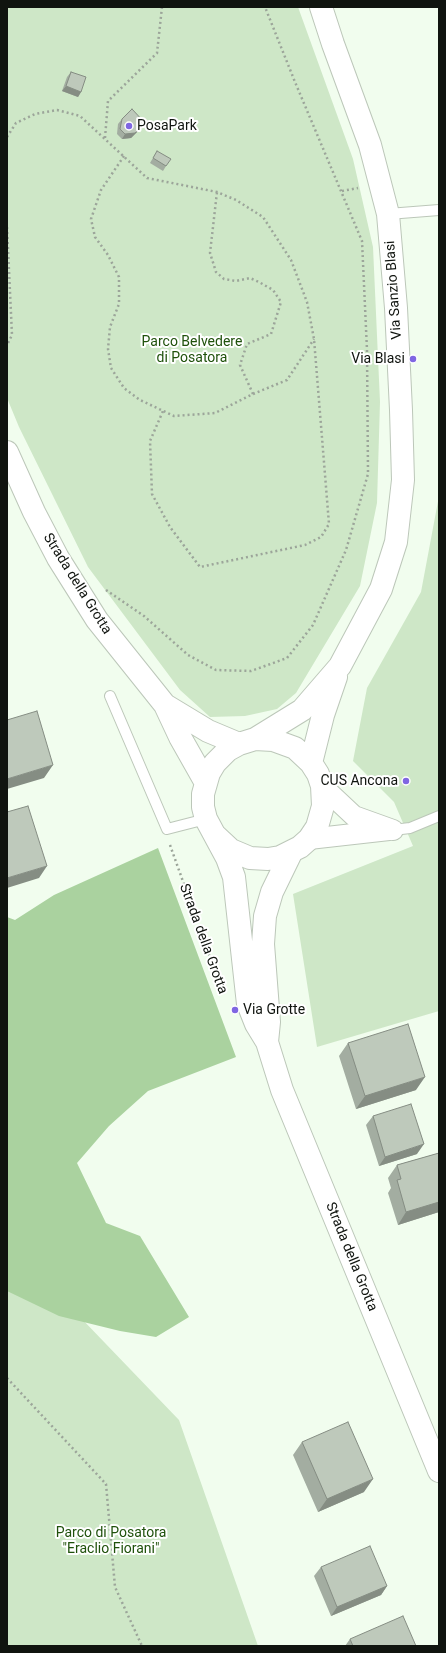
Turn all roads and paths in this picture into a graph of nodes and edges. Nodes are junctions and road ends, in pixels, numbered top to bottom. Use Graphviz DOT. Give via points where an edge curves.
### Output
graph roads {
  1 [pos="162,7"];
  2 [pos="265,7"];
  3 [pos="321,7"];
  4 [pos="7,137"];
  5 [pos="105,138"];
  6 [pos="124,156"];
  7 [pos="362,187"];
  8 [pos="342,191"];
  9 [pos="217,192"];
  10 [pos="439,210"];
  11 [pos="388,214"];
  12 [pos="7,227"];
  13 [pos="314,339"];
  14 [pos="7,345"];
  15 [pos="253,394"];
  16 [pos="163,411"];
  17 [pos="7,452"];
  18 [pos="101,587"];
  19 [pos="340,666"];
  20 [pos="110,696"];
  21 [pos="165,704"];
  22 [pos="247,742"];
  23 [pos="311,763"];
  24 [pos="206,783"];
  25 [pos="322,786"];
  26 [pos="439,816"];
  27 [pos="211,828"];
  28 [pos="167,830"];
  29 [pos="393,830"];
  30 [pos="309,838"];
  31 [pos="291,853"];
  32 [pos="224,996"];
  33 [pos="267,1042"];
  34 [pos="7,1378"];
  35 [pos="439,1472"];
  36 [pos="142,1646"];
  1 -- 5 [label="path" via="157,53 108,101"];
  2 -- 8 [label="path"];
  3 -- 11 [label="street, Via Sanzio Blasi" via="370,145"];
  4 -- 5 [label="path" via="16,123 35,114 57,110 80,116"];
  5 -- 6 [label="path"];
  6 -- 9 [label="path" via="147,178"];
  6 -- 16 [label="path" via="100,190 91,219 95,237 119,277 119,304 110,327 108,349 111,368 124,388 140,400"];
  7 -- 8 [label="path"];
  8 -- 18 [label="path" via="362,241 367,350 368,474 346,550 313,625 287,658 251,671 216,670 188,654 144,616"];
  9 -- 13 [label="path" via="236,200 263,217 291,260 307,302"];
  9 -- 15 [label="path" via="210,253 216,272 224,279 236,281 250,278 259,282 273,290 281,302 271,334 247,344 240,365"];
  10 -- 11 [label="lane"];
  11 -- 19 [label="street, Via Sanzio Blasi" via="402,410 403,480 396,542 380,589"];
  12 -- 14 [label="path" via="12,335"];
  13 -- 15 [label="path" via="286,380"];
  13 -- 16 [label="path" via="329,524 321,537 305,545 200,567 170,527 152,494 150,441"];
  15 -- 16 [label="path" via="215,413 174,416"];
  17 -- 21 [label="street, Strada della Grotta" via="58,558 97,620"];
  19 -- 22 [label="street, Via Sanzio Blasi" via="302,710"];
  19 -- 23 [label="street, Via Sanzio Blasi" via="323,715"];
  20 -- 28 [label="lane"];
  21 -- 22 [label="street, Strada della Grotta" via="208,731"];
  21 -- 24 [label="street, Strada della Grotta"];
  22 -- 23 [label="street, Strada della Grotta" via="273,740 284,743 297,749"];
  22 -- 24 [label="street, Strada della Grotta" via="228,750 215,763"];
  23 -- 25 [label="street, Strada della Grotta"];
  24 -- 27 [label="street, Strada della Grotta" via="203,807"];
  25 -- 29 [label="street, Strada della Grotta" via="354,816"];
  25 -- 30 [label="street, Strada della Grotta" via="321,816"];
  26 -- 29 [label="lane, Strada della Grotta" via="410,828"];
  27 -- 28 [label="lane"];
  27 -- 31 [label="street, Strada della Grotta" via="231,850 250,858 268,859"];
  27 -- 33 [label="street, Strada della Grotta" via="234,877 248,1004"];
  28 -- 32 [label="path, Strada della Grotta" via="170,848"];
  29 -- 30 [label="street, Strada della Grotta"];
  30 -- 31 [label="street, Strada della Grotta"];
  31 -- 33 [label="street, Strada della Grotta" via="272,892 265,916 263,944 269,1022"];
  33 -- 35 [label="street, Strada della Grotta" via="282,1090"];
  34 -- 36 [label="path" via="106,1484 115,1587"];
}
